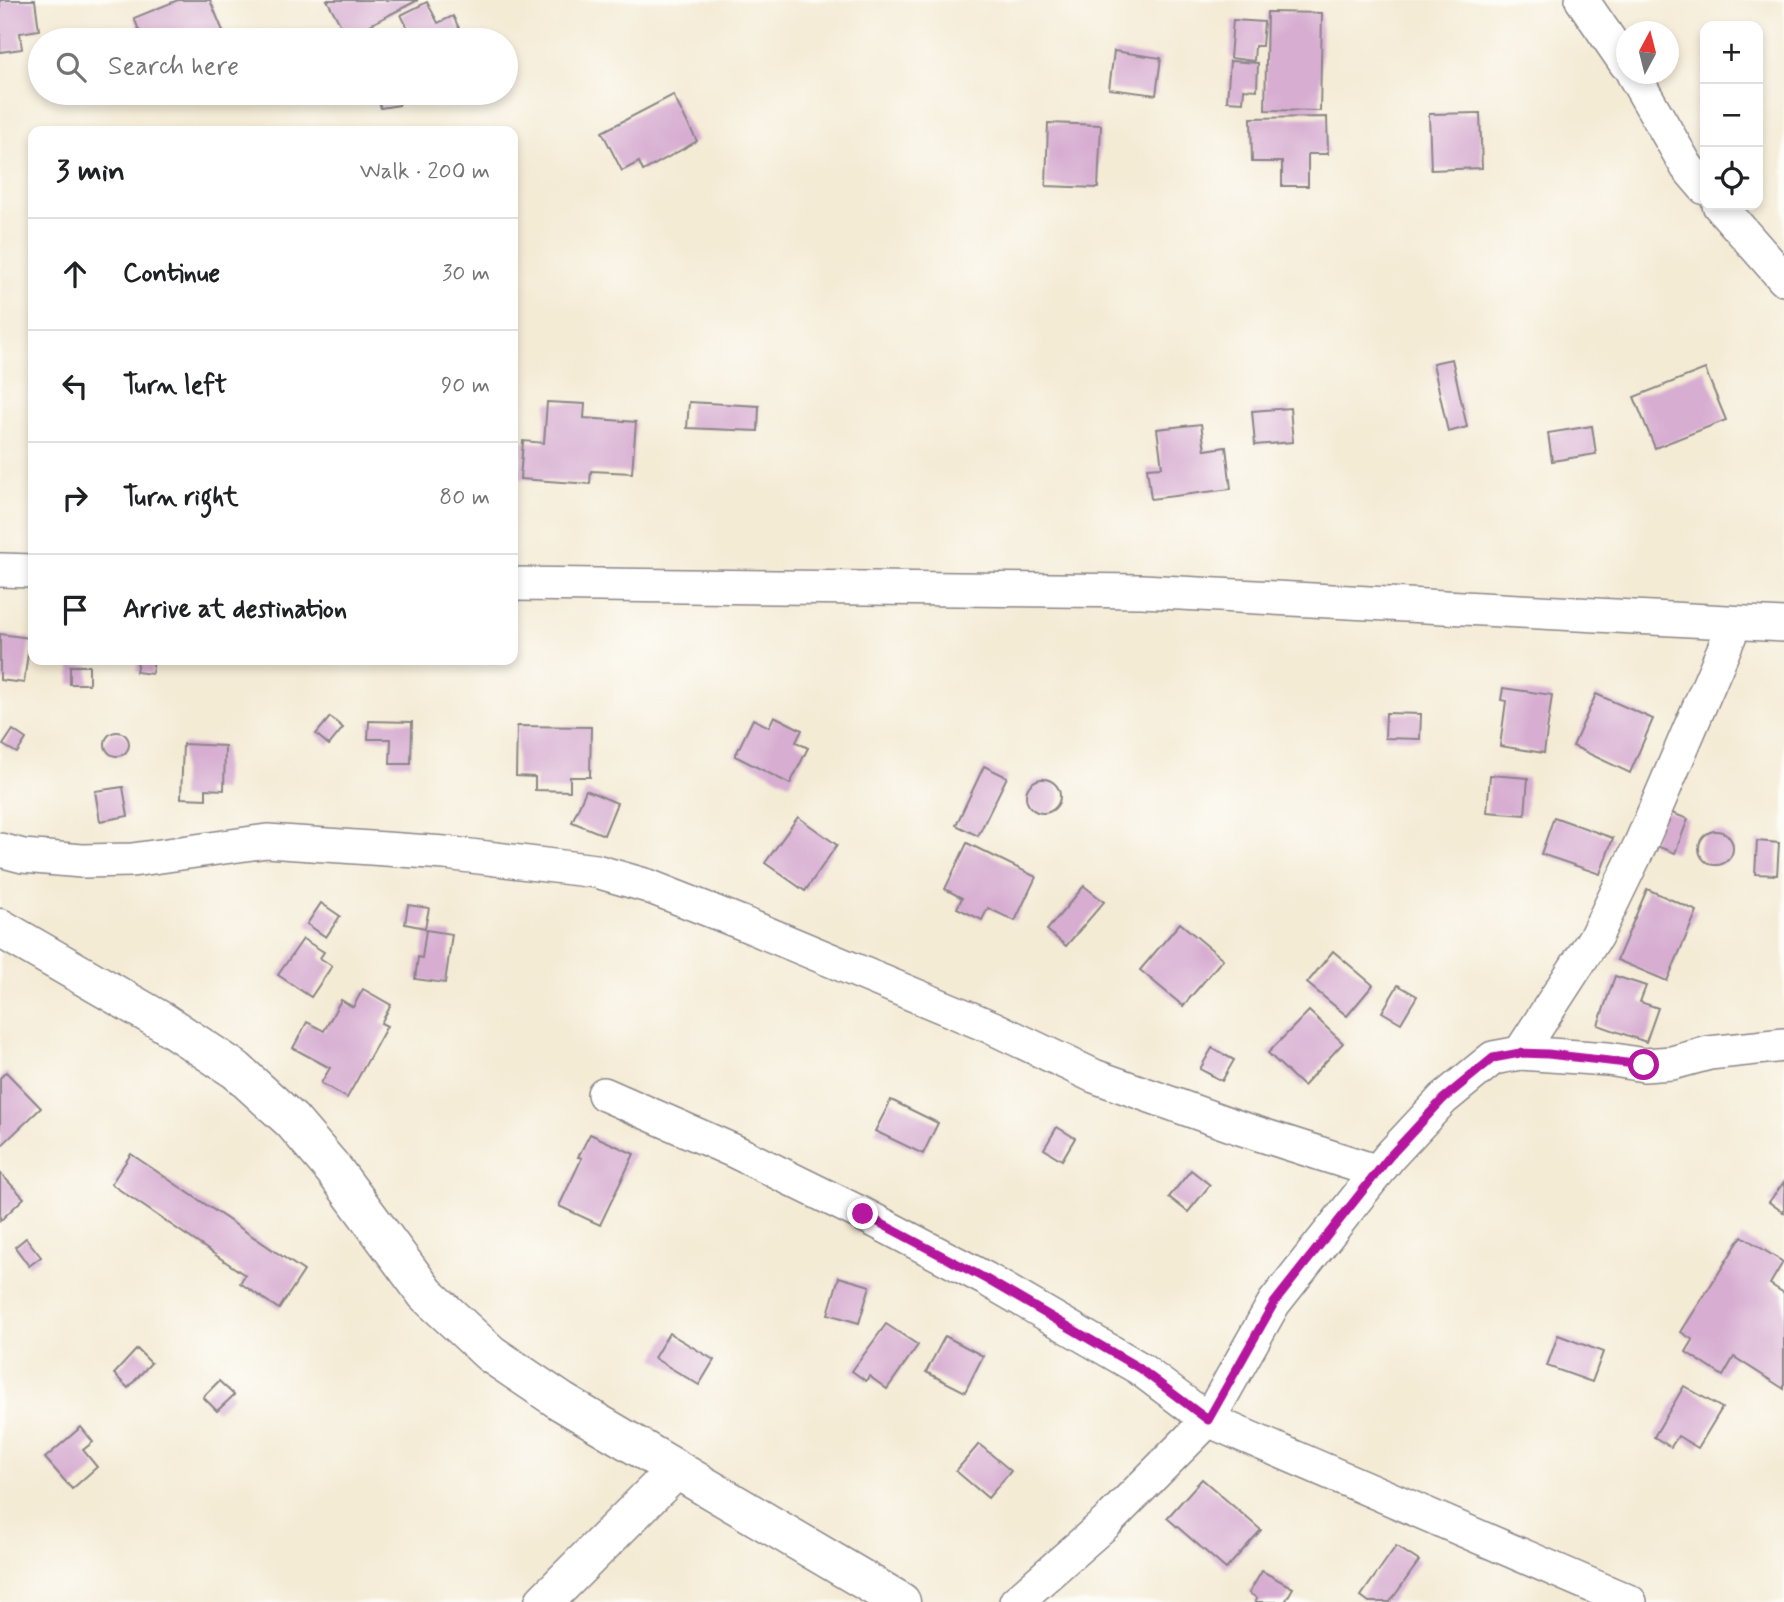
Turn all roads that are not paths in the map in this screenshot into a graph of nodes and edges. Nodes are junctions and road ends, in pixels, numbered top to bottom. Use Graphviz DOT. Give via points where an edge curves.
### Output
graph roads {
  1 [pos="1582,0"];
  2 [pos="1616,49"];
  3 [pos="1639,84"];
  4 [pos="1700,182"];
  5 [pos="1723,210"];
  6 [pos="1784,279"];
  7 [pos="0,570"];
  8 [pos="28,571"];
  9 [pos="518,584"];
  10 [pos="1735,622"];
  11 [pos="1784,625"];
  12 [pos="0,850"];
  13 [pos="0,928"];
  14 [pos="1784,1045"];
  15 [pos="1520,1053"];
  16 [pos="604,1094"];
  17 [pos="1378,1172"];
  18 [pos="1208,1420"];
  19 [pos="676,1470"];
  20 [pos="544,1602"];
  21 [pos="901,1602"];
  22 [pos="1016,1602"];
  23 [pos="1630,1602"];
  1 -- 2 [label="street"];
  3 -- 4 [label="street"];
  5 -- 6 [label="street"];
  7 -- 8 [label="street"];
  9 -- 10 [label="street" via="1142,591"];
  10 -- 11 [label="street"];
  10 -- 15 [label="street" via="1641,843 1596,936"];
  12 -- 17 [label="street" via="82,861 132,860 267,841 421,851 596,871 742,923 991,1027 1094,1076"];
  13 -- 19 [label="street" via="236,1070 292,1121 334,1170 426,1294 491,1354"];
  14 -- 15 [label="street" via="1644,1065"];
  15 -- 17 [label="street" via="1493,1058 1443,1099"];
  16 -- 18 [label="street" via="736,1152 986,1279 1139,1368"];
  17 -- 18 [label="street" via="1274,1303"];
  18 -- 22 [label="street" via="1107,1522"];
  18 -- 23 [label="street"];
  19 -- 20 [label="street"];
  19 -- 21 [label="street"];
}
